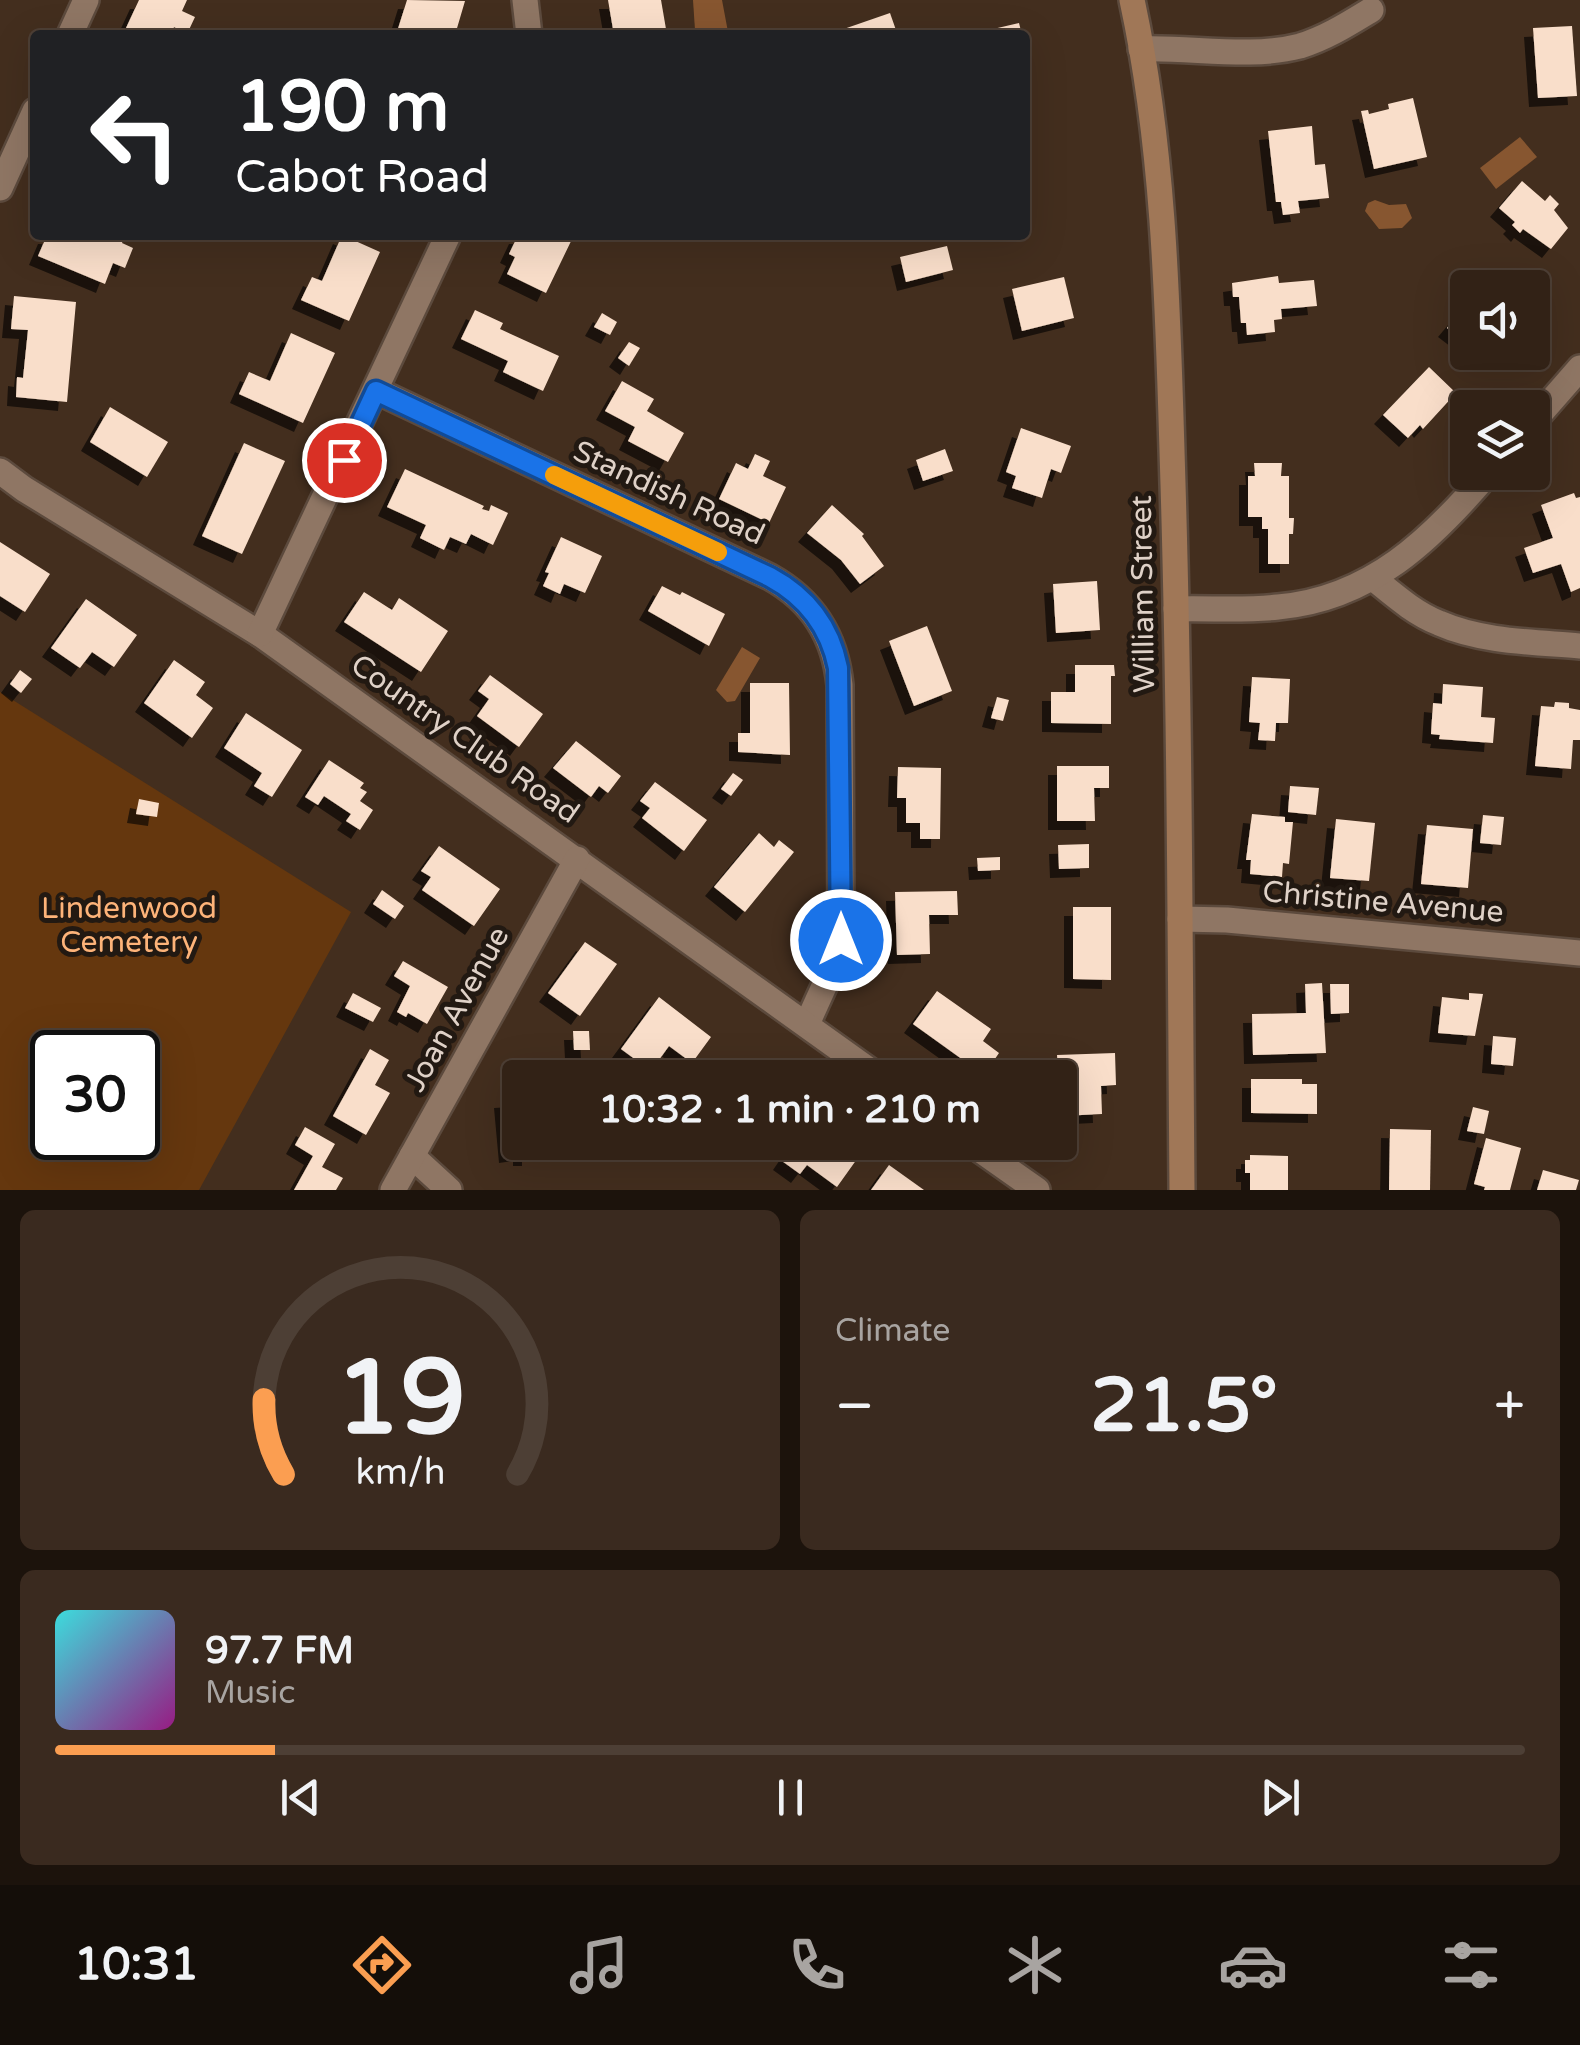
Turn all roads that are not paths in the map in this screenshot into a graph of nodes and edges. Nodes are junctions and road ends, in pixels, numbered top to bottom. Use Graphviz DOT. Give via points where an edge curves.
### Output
graph roads {
  1 [pos="86,0"];
  2 [pos="525,0"];
  3 [pos="1132,0"];
  4 [pos="1371,10"];
  5 [pos="72,30"];
  6 [pos="528,30"];
  7 [pos="1141,49"];
  8 [pos="30,123"];
  9 [pos="0,188"];
  10 [pos="446,240"];
  11 [pos="1580,368"];
  12 [pos="376,391"];
  13 [pos="1550,402"];
  14 [pos="0,471"];
  15 [pos="1474,490"];
  16 [pos="1373,578"];
  17 [pos="1176,609"];
  18 [pos="260,634"];
  19 [pos="1580,646"];
  20 [pos="577,858"];
  21 [pos="1180,920"];
  22 [pos="1580,953"];
  23 [pos="807,1024"];
  24 [pos="856,1060"];
  25 [pos="412,1156"];
  26 [pos="994,1160"];
  27 [pos="393,1190"];
  28 [pos="449,1190"];
  29 [pos="1037,1190"];
  30 [pos="1182,1190"];
  1 -- 5 [label="street"];
  2 -- 6 [label="street"];
  3 -- 7 [label="main road, William Street"];
  4 -- 7 [label="street" via="1316,40 1278,50"];
  7 -- 17 [label="main road, William Street" via="1163,242"];
  8 -- 9 [label="street"];
  10 -- 12 [label="street"];
  11 -- 13 [label="street"];
  12 -- 18 [label="street"];
  12 -- 23 [label="street, Standish Road" via="770,577 799,595 821,621 840,685 841,935"];
  14 -- 18 [label="street, Country Club Road"];
  15 -- 16 [label="street" via="1428,540"];
  16 -- 17 [label="street" via="1290,606"];
  16 -- 19 [label="street" via="1441,625"];
  17 -- 21 [label="main road, William Street"];
  18 -- 20 [label="street, Country Club Road"];
  20 -- 23 [label="street, Country Club Road"];
  20 -- 25 [label="street, Joan Avenue"];
  21 -- 22 [label="street, Christine Avenue"];
  21 -- 30 [label="main road, William Street"];
  23 -- 24 [label="street, Country Club Road"];
  25 -- 27 [label="street, Joan Avenue"];
  25 -- 28 [label="street"];
  26 -- 29 [label="street"];
}
